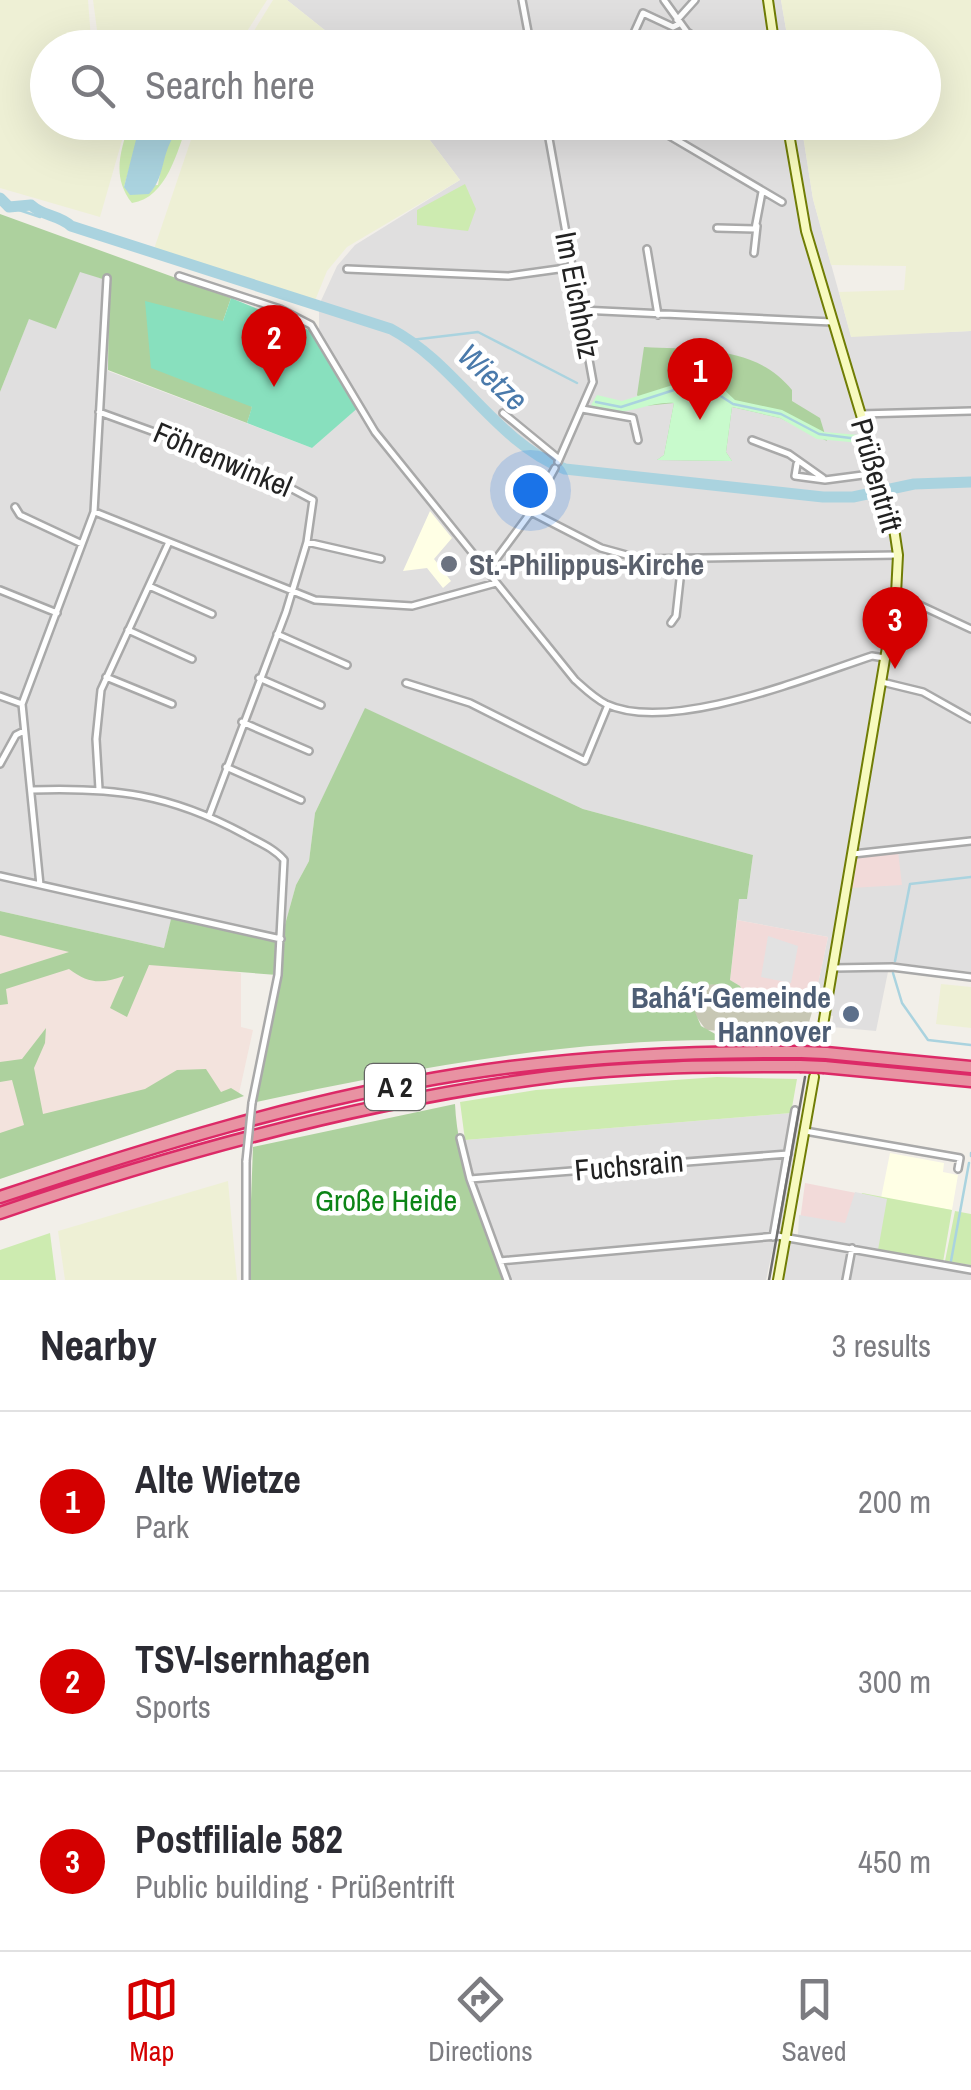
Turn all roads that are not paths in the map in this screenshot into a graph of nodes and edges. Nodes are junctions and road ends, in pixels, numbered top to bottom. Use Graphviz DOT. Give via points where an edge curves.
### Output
graph roads {
  1 [pos="522,0"];
  2 [pos="664,0"];
  3 [pos="695,0"];
  4 [pos="768,0"];
  5 [pos="678,22"];
  6 [pos="528,30"];
  7 [pos="635,30"];
  8 [pos="688,30"];
  9 [pos="772,30"];
  10 [pos="549,140"];
  11 [pos="676,140"];
  12 [pos="790,140"];
  13 [pos="762,191"];
  14 [pos="782,202"];
  15 [pos="757,226"];
  16 [pos="716,228"];
  17 [pos="647,249"];
  18 [pos="754,252"];
  19 [pos="573,267"];
  20 [pos="347,269"];
  21 [pos="179,276"];
  22 [pos="106,278"];
  23 [pos="581,310"];
  24 [pos="658,314"];
  25 [pos="832,322"];
  26 [pos="582,408"];
  27 [pos="971,411"];
  28 [pos="100,412"];
  29 [pos="503,413"];
  30 [pos="860,414"];
  31 [pos="638,440"];
  32 [pos="752,440"];
  33 [pos="557,463"];
  34 [pos="797,464"];
  35 [pos="878,473"];
  36 [pos="825,480"];
  37 [pos="15,507"];
  38 [pos="94,512"];
  39 [pos="531,512"];
  40 [pos="169,542"];
  41 [pos="307,542"];
  42 [pos="82,544"];
  43 [pos="898,555"];
  44 [pos="381,559"];
  45 [pos="682,561"];
  46 [pos="488,570"];
  47 [pos="496,582"];
  48 [pos="149,586"];
  49 [pos="0,590"];
  50 [pos="290,590"];
  51 [pos="896,594"];
  52 [pos="57,612"];
  53 [pos="212,614"];
  54 [pos="671,623"];
  55 [pos="971,629"];
  56 [pos="128,630"];
  57 [pos="277,634"];
  58 [pos="885,658"];
  59 [pos="192,659"];
  60 [pos="347,665"];
  61 [pos="106,677"];
  62 [pos="259,678"];
  63 [pos="881,681"];
  64 [pos="406,684"];
  65 [pos="0,696"];
  66 [pos="22,704"];
  67 [pos="172,704"];
  68 [pos="321,705"];
  69 [pos="608,705"];
  70 [pos="971,719"];
  71 [pos="242,722"];
  72 [pos="24,731"];
  73 [pos="309,752"];
  74 [pos="0,764"];
  75 [pos="226,767"];
  76 [pos="99,789"];
  77 [pos="31,790"];
  78 [pos="301,800"];
  79 [pos="210,816"];
  80 [pos="971,841"];
  81 [pos="850,854"];
  82 [pos="0,876"];
  83 [pos="40,886"];
  84 [pos="281,940"];
  85 [pos="830,968"];
  86 [pos="971,978"];
  87 [pos="823,1048"];
  88 [pos="971,1067"];
  89 [pos="814,1077"];
  90 [pos="971,1081"];
  91 [pos="795,1110"];
  92 [pos="805,1132"];
  93 [pos="460,1138"];
  94 [pos="788,1154"];
  95 [pos="958,1169"];
  96 [pos="470,1179"];
  97 [pos="0,1197"];
  98 [pos="0,1213"];
  99 [pos="773,1237"];
  100 [pos="787,1237"];
  101 [pos="852,1248"];
  102 [pos="500,1261"];
  103 [pos="971,1270"];
  104 [pos="246,1280"];
  105 [pos="507,1280"];
  106 [pos="778,1280"];
  107 [pos="846,1280"];
  1 -- 6 [label="street"];
  2 -- 5 [label="street"];
  3 -- 5 [label="street"];
  4 -- 9 [label="main road"];
  5 -- 7 [label="street" via="673,27 643,13"];
  5 -- 8 [label="street"];
  10 -- 19 [label="street, Im Eichholz"];
  11 -- 13 [label="street"];
  12 -- 25 [label="main road, Prüßentrift"];
  13 -- 14 [label="street"];
  13 -- 15 [label="street"];
  15 -- 16 [label="street"];
  15 -- 18 [label="street"];
  17 -- 24 [label="street"];
  19 -- 20 [label="street" via="508,276"];
  19 -- 23 [label="street, Im Eichholz"];
  21 -- 46 [label="street" via="312,325 375,432"];
  22 -- 28 [label="street"];
  23 -- 24 [label="street"];
  23 -- 26 [label="street, Im Eichholz" via="593,382"];
  24 -- 25 [label="street"];
  25 -- 30 [label="main road, Prüßentrift"];
  26 -- 31 [label="street" via="633,418"];
  26 -- 33 [label="street, Im Eichholz"];
  27 -- 30 [label="street"];
  28 -- 38 [label="street"];
  28 -- 41 [label="street, Föhrenwinkel" via="252,467 308,495 314,506"];
  29 -- 33 [label="street"];
  30 -- 35 [label="main road, Prüßentrift"];
  32 -- 34 [label="street" via="789,454"];
  33 -- 39 [label="street, Im Eichholz"];
  34 -- 36 [label="street"];
  34 -- 36 [label="street" via="796,476"];
  35 -- 36 [label="street"];
  35 -- 43 [label="main road, Prüßentrift"];
  37 -- 42 [label="street"];
  38 -- 40 [label="street"];
  38 -- 42 [label="street"];
  39 -- 45 [label="street" via="601,548"];
  39 -- 46 [label="street, Im Eichholz"];
  40 -- 48 [label="street"];
  40 -- 50 [label="street"];
  41 -- 44 [label="street"];
  41 -- 50 [label="street, Föhrenwinkel"];
  42 -- 52 [label="street"];
  43 -- 45 [label="street"];
  43 -- 51 [label="main road, Prüßentrift"];
  45 -- 54 [label="street"];
  46 -- 47 [label="street"];
  47 -- 50 [label="street" via="392,608 332,603"];
  47 -- 69 [label="street" via="575,680"];
  48 -- 53 [label="street"];
  48 -- 56 [label="street"];
  49 -- 52 [label="street"];
  50 -- 57 [label="street, Föhrenwinkel"];
  51 -- 55 [label="street"];
  51 -- 58 [label="main road, Prüßentrift"];
  52 -- 66 [label="street"];
  56 -- 59 [label="street"];
  56 -- 61 [label="street"];
  57 -- 60 [label="street"];
  57 -- 62 [label="street, Föhrenwinkel"];
  58 -- 63 [label="main road, Prüßentrift"];
  58 -- 69 [label="street" via="872,656 711,706 652,711"];
  61 -- 67 [label="street"];
  61 -- 76 [label="street" via="96,720"];
  62 -- 68 [label="street"];
  62 -- 71 [label="street, Föhrenwinkel"];
  63 -- 70 [label="street" via="923,692"];
  63 -- 81 [label="main road, Prüßentrift"];
  64 -- 69 [label="street" via="462,700 585,761"];
  65 -- 66 [label="street"];
  66 -- 72 [label="street"];
  71 -- 73 [label="street"];
  71 -- 75 [label="street, Föhrenwinkel"];
  72 -- 74 [label="street"];
  72 -- 77 [label="street"];
  75 -- 78 [label="street"];
  75 -- 79 [label="street, Föhrenwinkel"];
  76 -- 77 [label="street"];
  76 -- 79 [label="street" via="142,794"];
  77 -- 83 [label="street"];
  79 -- 84 [label="street" via="284,860"];
  80 -- 81 [label="street"];
  81 -- 85 [label="main road, Prüßentrift"];
  82 -- 83 [label="street"];
  83 -- 84 [label="street"];
  84 -- 104 [label="street, bridge" via="246,1161"];
  85 -- 86 [label="street" via="892,967"];
  85 -- 87 [label="main road, Prüßentrift"];
  87 -- 88 [label="highway, A 2"];
  87 -- 97 [label="highway, A 2, bridge" via="665,1053 461,1074 247,1123"];
  89 -- 92 [label="main road"];
  90 -- 98 [label="highway, A 2, bridge" via="800,1066 553,1076 429,1096 182,1156"];
  91 -- 94 [label="street"];
  92 -- 95 [label="street" via="960,1158"];
  92 -- 100 [label="main road"];
  93 -- 96 [label="street"];
  94 -- 96 [label="street, Fuchsrain"];
  94 -- 99 [label="street"];
  96 -- 102 [label="street"];
  99 -- 100 [label="street"];
  99 -- 102 [label="street"];
  100 -- 101 [label="street"];
  100 -- 106 [label="main road"];
  101 -- 103 [label="street"];
  101 -- 107 [label="street"];
  102 -- 105 [label="street"];
}
